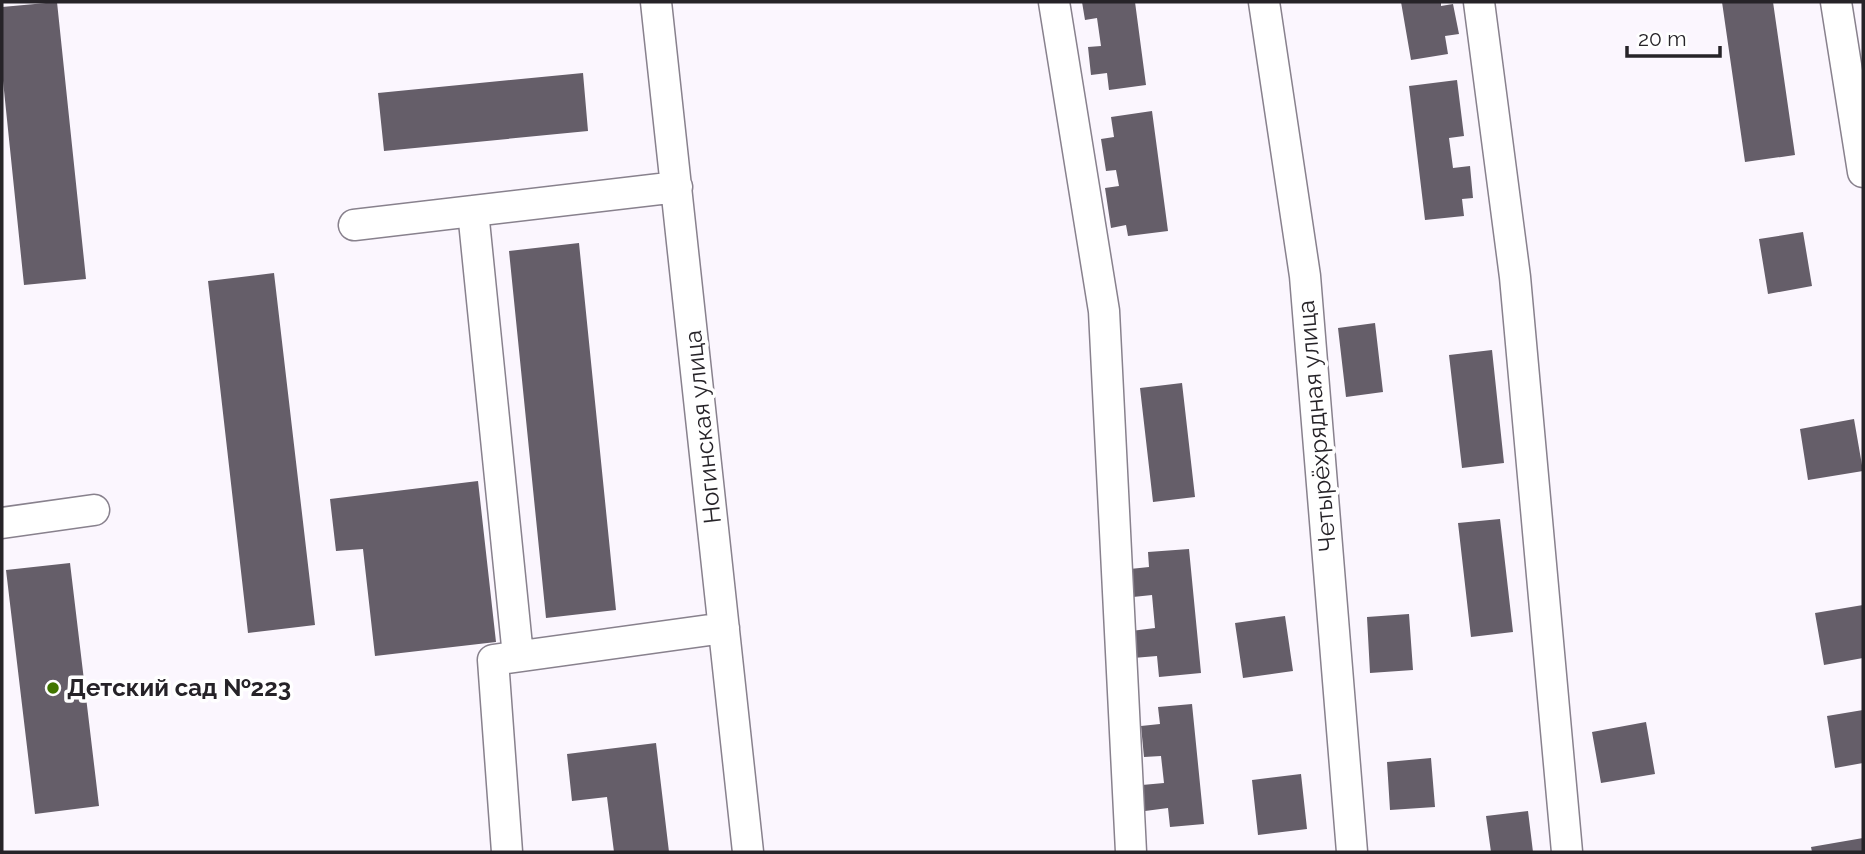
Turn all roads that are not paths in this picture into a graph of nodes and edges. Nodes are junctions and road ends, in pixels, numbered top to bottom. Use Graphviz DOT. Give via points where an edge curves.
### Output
graph roads {
  1 [pos="656,2"];
  2 [pos="1054,2"];
  3 [pos="1264,2"];
  4 [pos="1479,2"];
  5 [pos="1836,2"];
  6 [pos="1863,172"];
  7 [pos="677,187"];
  8 [pos="473,211"];
  9 [pos="354,225"];
  10 [pos="93,510"];
  11 [pos="2,519"];
  12 [pos="724,628"];
  13 [pos="518,656"];
  14 [pos="507,852"];
  15 [pos="748,852"];
  16 [pos="1131,852"];
  17 [pos="1352,852"];
  18 [pos="1567,852"];
  1 -- 7 [label="street, Ногинская улица"];
  2 -- 16 [label="street" via="1104,311"];
  3 -- 17 [label="street, Четырёхрядная улица" via="1305,276"];
  4 -- 18 [label="street" via="1515,277"];
  5 -- 6 [label="street"];
  7 -- 8 [label="street"];
  7 -- 12 [label="street, Ногинская улица"];
  8 -- 9 [label="street"];
  8 -- 13 [label="street"];
  10 -- 11 [label="street"];
  12 -- 13 [label="street"];
  12 -- 15 [label="street, Ногинская улица"];
  13 -- 14 [label="street" via="493,660"];
}
